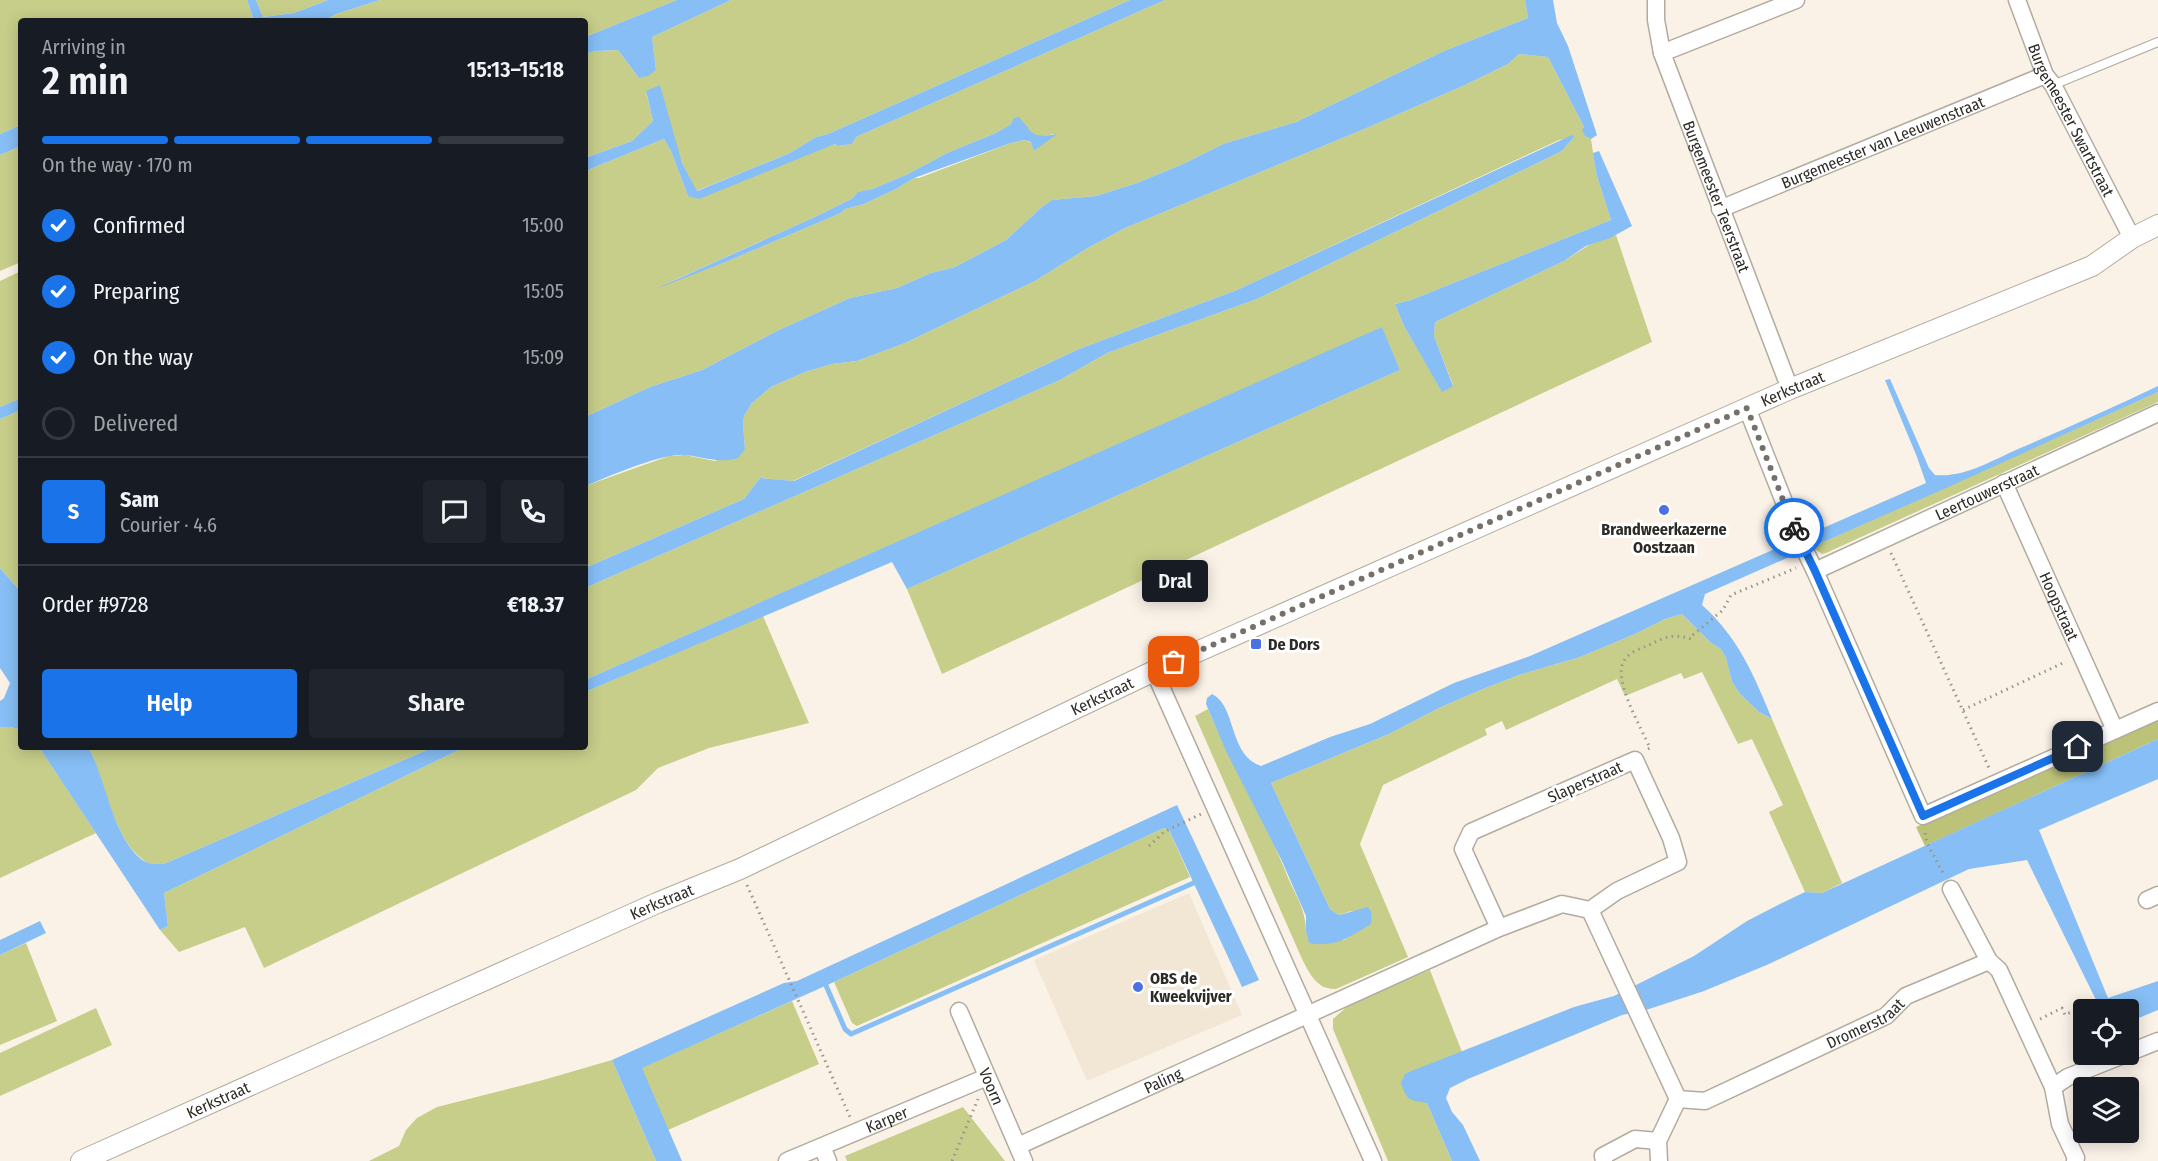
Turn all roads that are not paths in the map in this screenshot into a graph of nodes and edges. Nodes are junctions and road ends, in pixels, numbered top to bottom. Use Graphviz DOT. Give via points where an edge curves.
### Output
graph roads {
  1 [pos="1656,0"];
  2 [pos="1796,0"];
  3 [pos="2017,0"];
  4 [pos="2158,42"];
  5 [pos="1662,52"];
  6 [pos="2049,80"];
  7 [pos="1720,209"];
  8 [pos="2158,225"];
  9 [pos="2132,238"];
  10 [pos="1790,389"];
  11 [pos="1747,408"];
  12 [pos="2158,413"];
  13 [pos="2004,483"];
  14 [pos="1810,562"];
  15 [pos="1154,671"];
  16 [pos="2158,711"];
  17 [pos="2115,730"];
  18 [pos="1951,889"];
  19 [pos="1590,910"];
  20 [pos="1499,928"];
  21 [pos="1989,961"];
  22 [pos="959,1011"];
  23 [pos="1309,1015"];
  24 [pos="2158,1041"];
  25 [pos="2139,1049"];
  26 [pos="2099,1065"];
  27 [pos="987,1077"];
  28 [pos="2053,1087"];
  29 [pos="1678,1100"];
  30 [pos="1658,1141"];
  31 [pos="1021,1153"];
  32 [pos="825,1154"];
  33 [pos="81,1161"];
  34 [pos="787,1161"];
  35 [pos="1373,1161"];
  36 [pos="1604,1161"];
  37 [pos="1659,1161"];
  38 [pos="2075,1161"];
  1 -- 5 [label="street, Burgemeester Teerstraat"];
  2 -- 5 [label="street"];
  3 -- 6 [label="street, Burgemeester Swartstraat"];
  4 -- 6 [label="lane"];
  5 -- 7 [label="street, Burgemeester Teerstraat"];
  6 -- 7 [label="street, Burgemeester van Leeuwenstraat"];
  6 -- 9 [label="street, Burgemeester Swartstraat"];
  7 -- 10 [label="street, Burgemeester Teerstraat"];
  8 -- 9 [label="street, Kerkstraat"];
  9 -- 10 [label="street, Kerkstraat" via="2092,266"];
  10 -- 11 [label="street, Kerkstraat"];
  11 -- 14 [label="street"];
  11 -- 15 [label="street, Kerkstraat"];
  12 -- 13 [label="street, Leertouwerstraat"];
  13 -- 14 [label="street, Leertouwerstraat" via="1884,538"];
  13 -- 17 [label="street, Hoopstraat"];
  14 -- 17 [label="street" via="1923,816"];
  15 -- 23 [label="street"];
  15 -- 33 [label="street, Kerkstraat" via="740,869"];
  16 -- 17 [label="street"];
  18 -- 21 [label="street"];
  19 -- 20 [label="street" via="1562,904"];
  19 -- 20 [label="street, Slaperstraat" via="1617,891 1678,862 1635,760 1471,832 1463,849"];
  19 -- 29 [label="street"];
  20 -- 23 [label="street"];
  21 -- 28 [label="street" via="1999,970"];
  21 -- 29 [label="street, Dromerstraat" via="1906,996 1886,1016 1715,1097 1705,1101"];
  22 -- 27 [label="street, Voorn"];
  23 -- 31 [label="street, Paling"];
  23 -- 35 [label="street"];
  24 -- 25 [label="street"];
  26 -- 28 [label="street"];
  27 -- 31 [label="street, Voorn"];
  27 -- 32 [label="street, Karper" via="857,1131"];
  28 -- 38 [label="street" via="2060,1124"];
  29 -- 30 [label="street"];
  30 -- 36 [label="street" via="1635,1139 1603,1156"];
  30 -- 37 [label="street"];
  32 -- 34 [label="street, Karper"];
}
